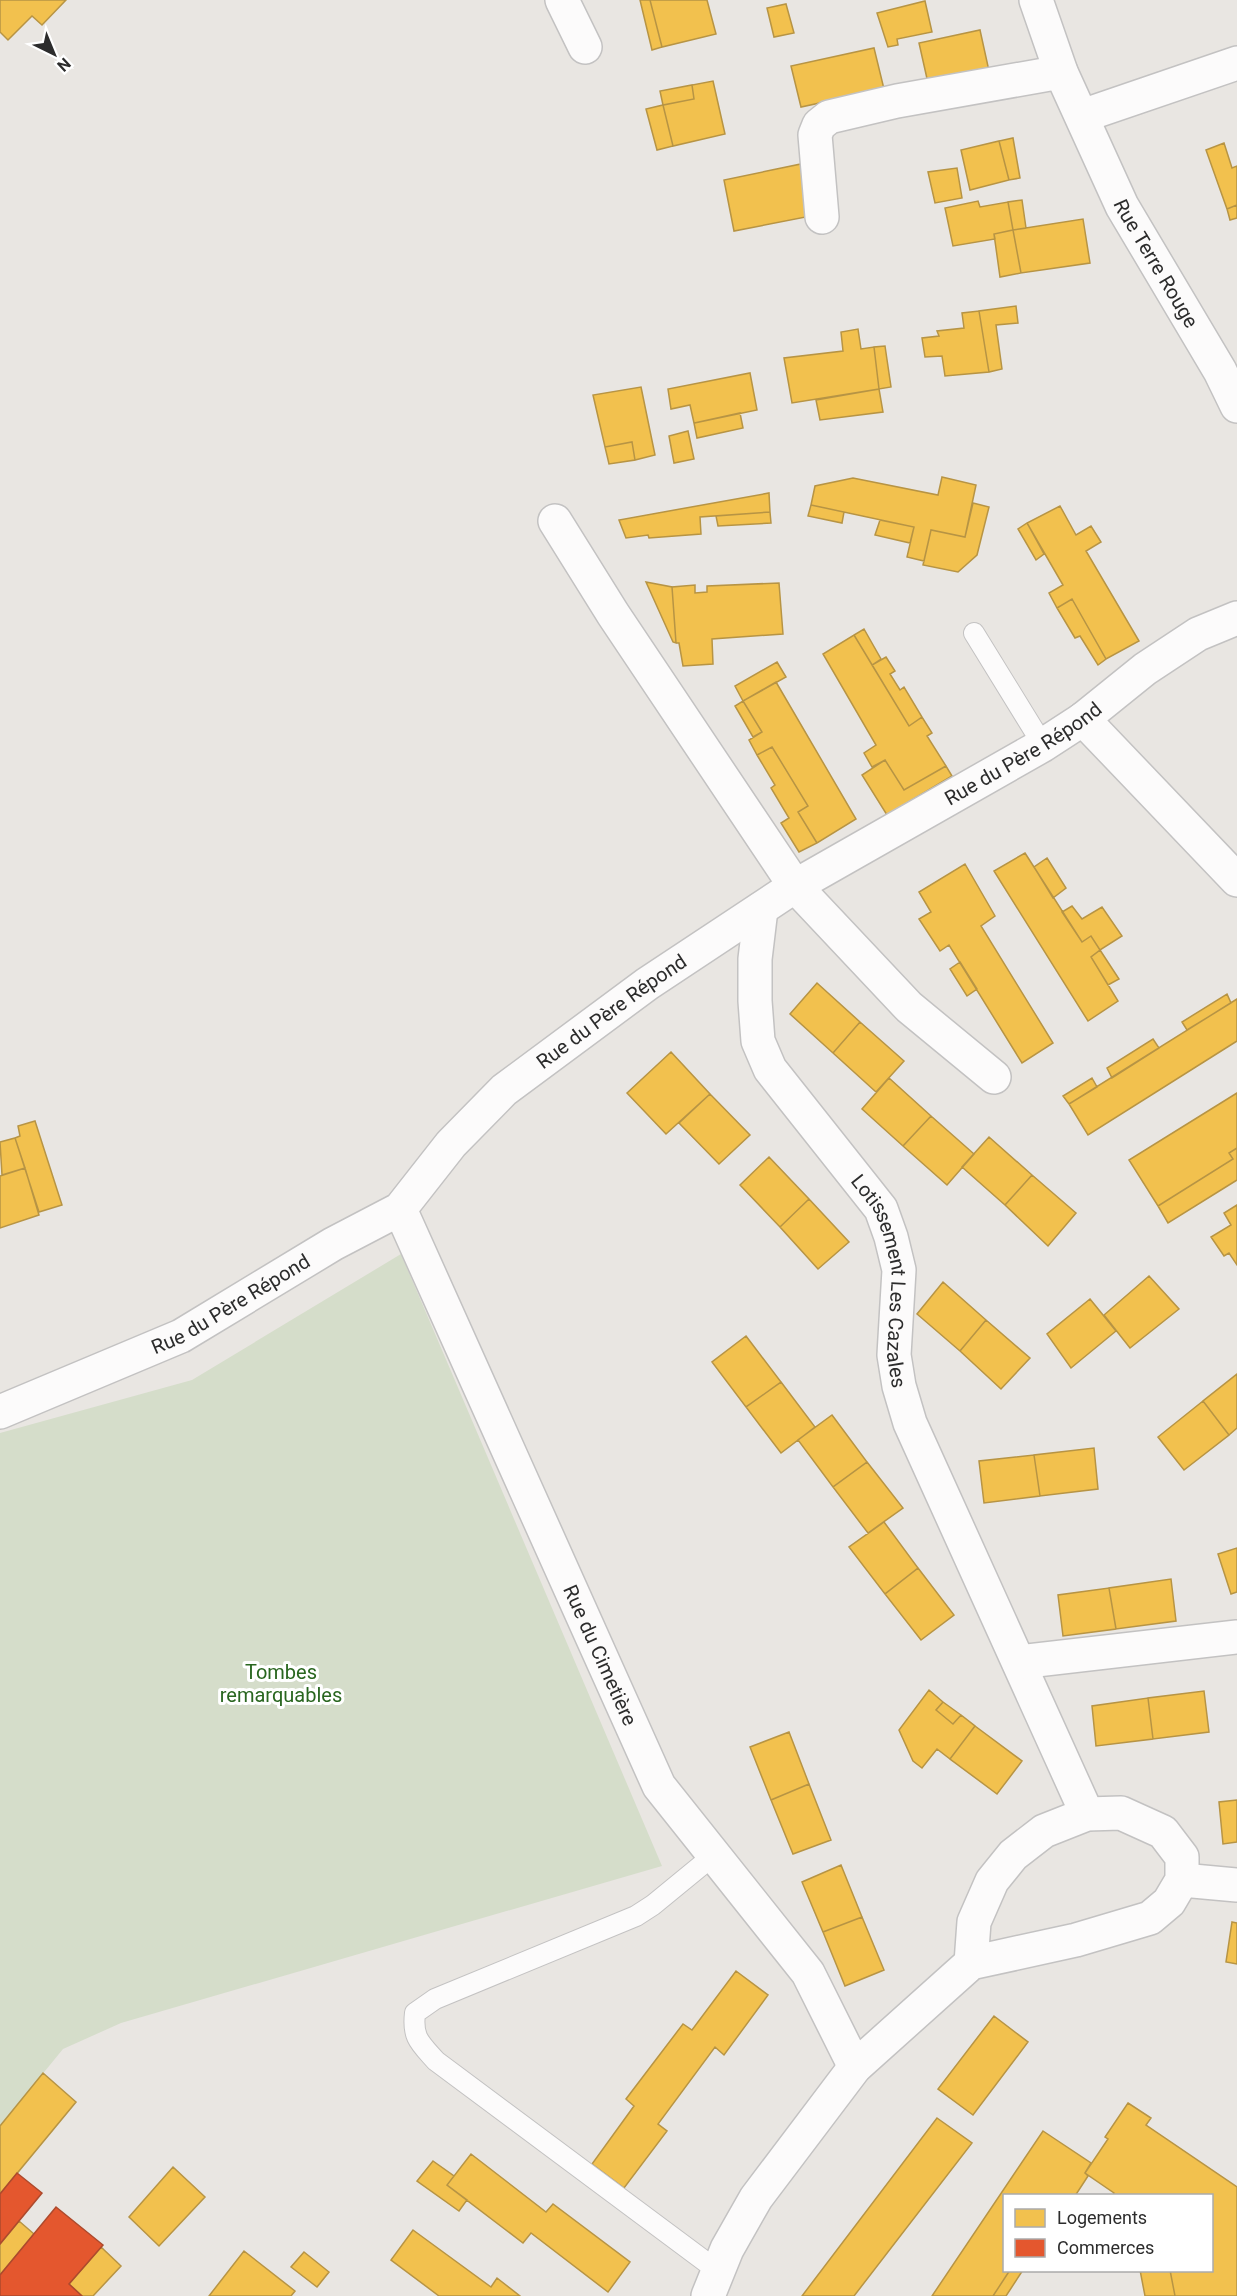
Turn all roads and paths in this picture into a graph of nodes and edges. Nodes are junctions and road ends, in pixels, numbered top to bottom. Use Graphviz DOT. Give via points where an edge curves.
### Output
graph roads {
  1 [pos="562,0"];
  2 [pos="1036,0"];
  3 [pos="585,47"];
  4 [pos="1237,63"];
  5 [pos="1061,72"];
  6 [pos="1082,116"];
  7 [pos="822,217"];
  8 [pos="1228,367"];
  9 [pos="1237,406"];
  10 [pos="555,521"];
  11 [pos="1237,618"];
  12 [pos="974,633"];
  13 [pos="1083,719"];
  14 [pos="1043,745"];
  15 [pos="1237,880"];
  16 [pos="795,886"];
  17 [pos="761,909"];
  18 [pos="994,1077"];
  19 [pos="400,1209"];
  20 [pos="0,1412"];
  21 [pos="1237,1637"];
  22 [pos="1019,1662"];
  23 [pos="1087,1814"];
  24 [pos="714,1855"];
  25 [pos="1182,1880"];
  26 [pos="1237,1885"];
  27 [pos="971,1963"];
  28 [pos="855,2067"];
  29 [pos="713,2284"];
  1 -- 3 [label="street"];
  2 -- 5 [label="street, Rue Terre Rouge"];
  4 -- 6 [label="street"];
  5 -- 6 [label="street, Rue Terre Rouge"];
  5 -- 7 [label="street" via="829,117 815,135"];
  6 -- 8 [label="street, Rue Terre Rouge" via="1122,206"];
  8 -- 9 [label="street, Rue Terre Rouge"];
  10 -- 16 [label="street" via="686,726"];
  11 -- 13 [label="street, Rue du Père Répond" via="1198,634 1145,669"];
  12 -- 14 [label="lane"];
  13 -- 14 [label="street, Rue du Père Répond"];
  13 -- 15 [label="street"];
  14 -- 16 [label="street, Rue du Père Répond"];
  16 -- 17 [label="street, Rue du Père Répond"];
  16 -- 18 [label="street" via="909,1007"];
  17 -- 19 [label="street, Rue du Père Répond" via="647,984 504,1090 451,1144"];
  17 -- 22 [label="street, Lotissement Les Cazales" via="755,959 758,1041 770,1070 881,1209 899,1270 894,1355 910,1423"];
  19 -- 20 [label="street, Rue du Père Répond" via="333,1244 181,1335"];
  19 -- 24 [label="street, Rue du Cimetière" via="659,1786"];
  21 -- 22 [label="street"];
  22 -- 23 [label="street, Lotissement Les Cazales"];
  23 -- 25 [label="street" via="1121,1813 1163,1832 1182,1857"];
  23 -- 27 [label="street" via="1044,1831 1012,1856 992,1881 974,1922"];
  24 -- 28 [label="street, Rue du Cimetière" via="808,1973"];
  24 -- 29 [label="lane" via="636,1916 435,1999 415,2013 413,2029 436,2061"];
  25 -- 26 [label="street"];
  25 -- 27 [label="street" via="1169,1902 1150,1918 1076,1940"];
  27 -- 28 [label="street"];
  28 -- 29 [label="street" via="756,2198 727,2249"];
}
